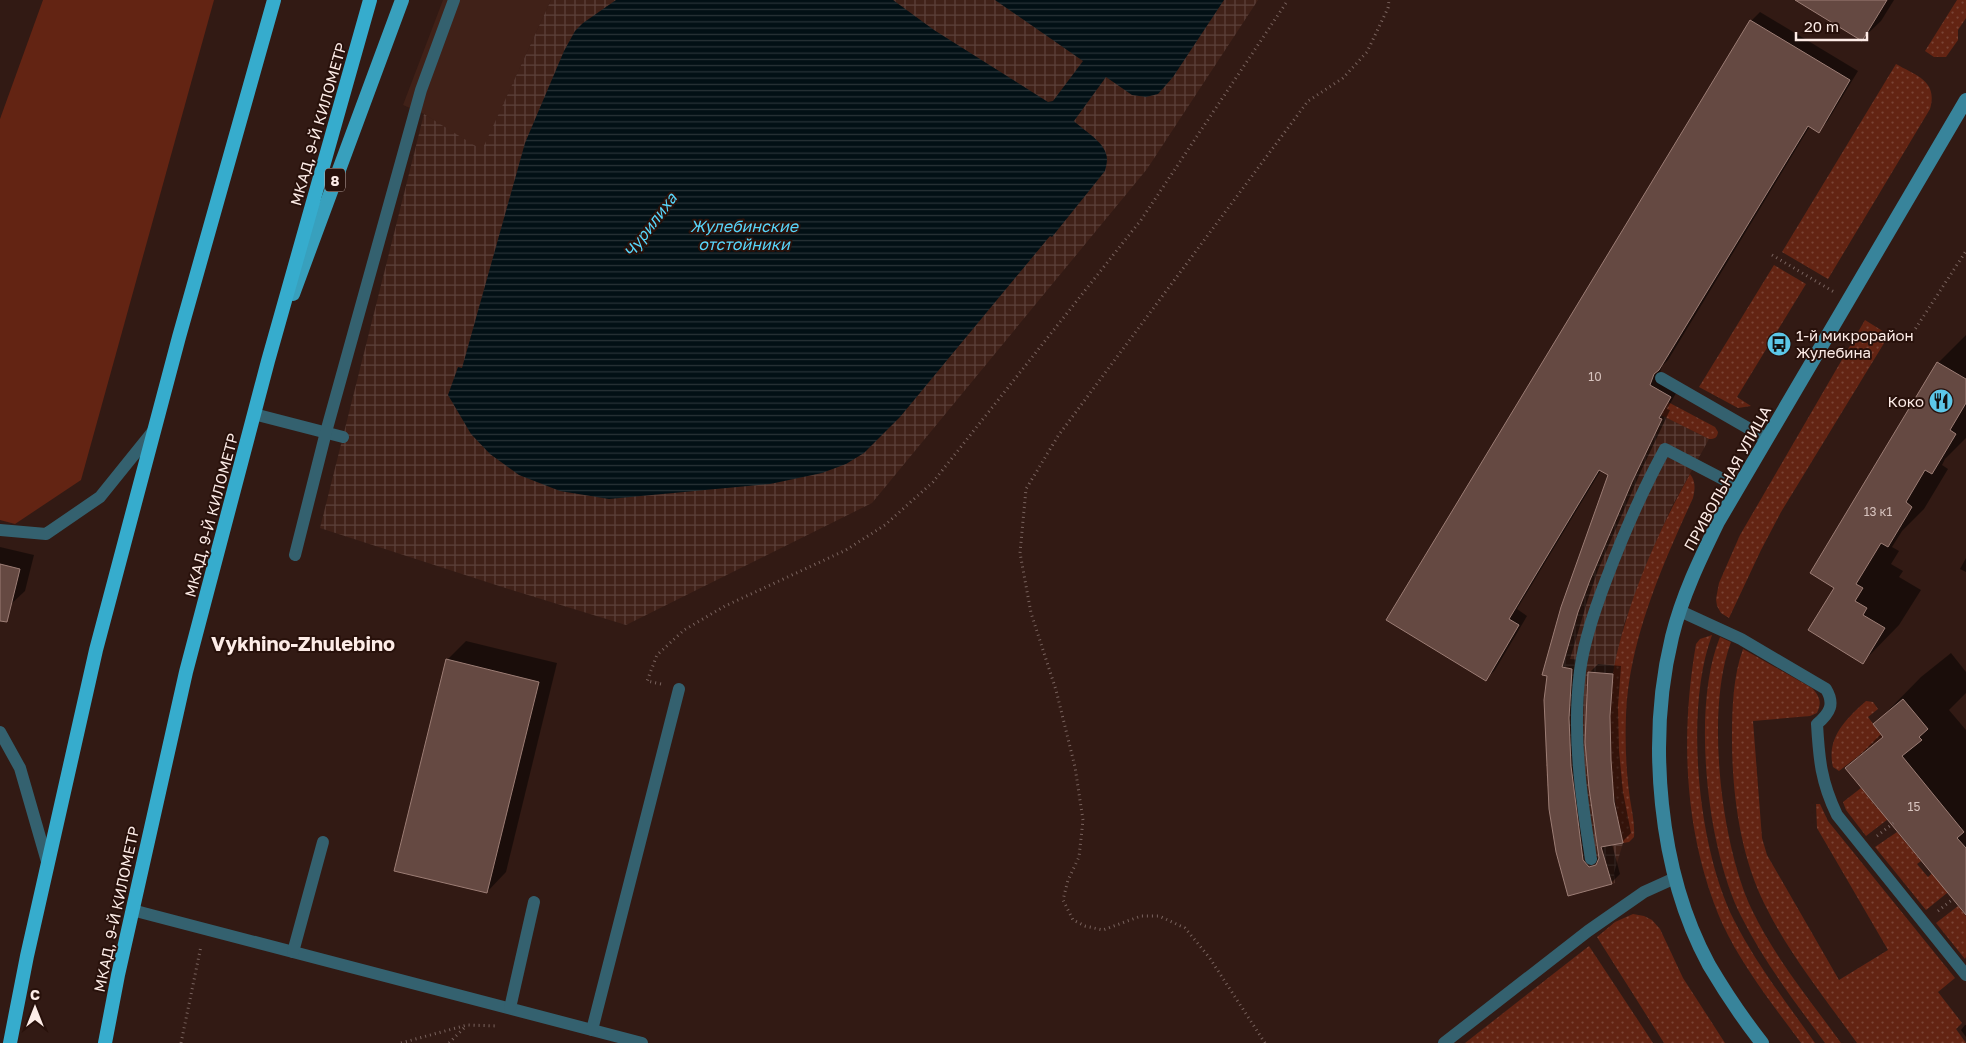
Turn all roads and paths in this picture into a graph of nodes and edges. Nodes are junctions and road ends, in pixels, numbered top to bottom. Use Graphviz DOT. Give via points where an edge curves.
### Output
graph roads {
  1 [pos="274,0"];
  2 [pos="370,0"];
  3 [pos="402,0"];
  4 [pos="454,0"];
  5 [pos="1288,0"];
  6 [pos="1389,0"];
  7 [pos="1966,100"];
  8 [pos="1966,251"];
  9 [pos="1772,255"];
  10 [pos="1848,300"];
  11 [pos="1910,337"];
  12 [pos="268,361"];
  13 [pos="1661,378"];
  14 [pos="254,414"];
  15 [pos="154,430"];
  16 [pos="326,432"];
  17 [pos="343,437"];
  18 [pos="1767,439"];
  19 [pos="1738,487"];
  20 [pos="0,530"];
  21 [pos="295,555"];
  22 [pos="1680,611"];
  23 [pos="679,689"];
  24 [pos="0,732"];
  25 [pos="1896,820"];
  26 [pos="323,842"];
  27 [pos="1863,847"];
  28 [pos="1591,859"];
  29 [pos="48,865"];
  30 [pos="1675,878"];
  31 [pos="534,902"];
  32 [pos="132,910"];
  33 [pos="204,929"];
  34 [pos="293,952"];
  35 [pos="1966,975"];
  36 [pos="510,1008"];
  37 [pos="467,1025"];
  38 [pos="506,1026"];
  39 [pos="592,1030"];
  40 [pos="10,1043"];
  41 [pos="105,1043"];
  42 [pos="181,1043"];
  43 [pos="402,1043"];
  44 [pos="449,1043"];
  45 [pos="642,1043"];
  46 [pos="1265,1043"];
  47 [pos="1444,1043"];
  48 [pos="1762,1043"];
  1 -- 15 [label="highway"];
  2 -- 12 [label="highway, МКАД, 9-Й КИЛОМЕТР"];
  3 -- 12 [label="main road, 8"];
  4 -- 16 [label="lane" via="421,90"];
  5 -- 23 [label="path" via="1141,220 933,482 885,525 846,550 725,606 684,630 657,655 648,680"];
  6 -- 46 [label="path" via="1368,52 1344,78 1308,101 1058,436 1026,489 1020,554 1031,613 1056,690 1075,767 1083,820 1080,857 1068,880 1063,900 1073,920 1085,926 1103,930 1141,916 1159,916 1185,928 1209,957"];
  7 -- 10 [label="main road, ПРИВОЛЬНАЯ УЛИЦА"];
  8 -- 11 [label="path"];
  9 -- 10 [label="path"];
  10 -- 18 [label="main road, ПРИВОЛЬНАЯ УЛИЦА"];
  12 -- 14 [label="highway, МКАД, 9-Й КИЛОМЕТР"];
  13 -- 18 [label="lane"];
  14 -- 16 [label="lane"];
  14 -- 32 [label="highway, МКАД, 9-Й КИЛОМЕТР" via="186,672"];
  15 -- 20 [label="lane" via="100,497 46,534"];
  15 -- 29 [label="highway" via="96,650"];
  16 -- 17 [label="lane"];
  16 -- 21 [label="lane"];
  18 -- 19 [label="main road, ПРИВОЛЬНАЯ УЛИЦА"];
  19 -- 22 [label="main road, ПРИВОЛЬНАЯ УЛИЦА" via="1696,566"];
  19 -- 28 [label="lane" via="1665,449 1615,556 1593,616 1580,670 1578,762"];
  22 -- 27 [label="lane" via="1741,639 1826,689 1831,697 1831,706 1817,724 1822,778 1837,815"];
  22 -- 30 [label="main road, ПРИВОЛЬНАЯ УЛИЦА" via="1672,638 1660,715 1665,824"];
  23 -- 39 [label="lane"];
  24 -- 29 [label="lane" via="20,768"];
  25 -- 27 [label="path"];
  26 -- 34 [label="lane"];
  27 -- 35 [label="lane"];
  29 -- 40 [label="highway"];
  30 -- 47 [label="lane" via="1644,892 1588,931"];
  30 -- 48 [label="main road, ПРИВОЛЬНАЯ УЛИЦА" via="1709,964"];
  31 -- 36 [label="lane"];
  32 -- 33 [label="lane"];
  32 -- 41 [label="highway, МКАД, 9-Й КИЛОМЕТР"];
  33 -- 34 [label="lane"];
  33 -- 42 [label="path"];
  34 -- 36 [label="lane"];
  36 -- 39 [label="lane"];
  37 -- 38 [label="path"];
  37 -- 43 [label="path"];
  37 -- 44 [label="path"];
  39 -- 45 [label="lane"];
}
